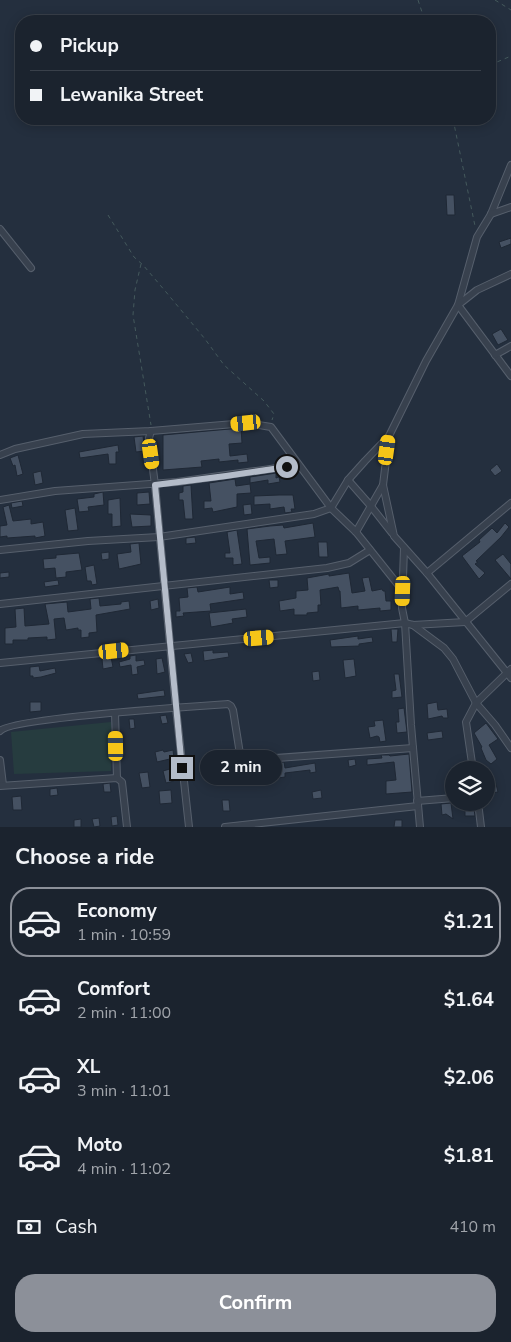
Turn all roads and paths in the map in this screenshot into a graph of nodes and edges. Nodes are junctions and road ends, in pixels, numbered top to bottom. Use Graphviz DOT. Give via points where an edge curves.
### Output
graph roads {
  1 [pos="418,0"];
  2 [pos="495,0"];
  3 [pos="511,10"];
  4 [pos="423,15"];
  5 [pos="511,56"];
  6 [pos="496,62"];
  7 [pos="454,125"];
  8 [pos="511,165"];
  9 [pos="511,207"];
  10 [pos="491,214"];
  11 [pos="108,215"];
  12 [pos="0,229"];
  13 [pos="477,237"];
  14 [pos="141,264"];
  15 [pos="31,268"];
  16 [pos="511,274"];
  17 [pos="458,305"];
  18 [pos="511,346"];
  19 [pos="494,355"];
  20 [pos="511,376"];
  21 [pos="270,427"];
  22 [pos="152,431"];
  23 [pos="389,436"];
  24 [pos="0,455"];
  25 [pos="298,465"];
  26 [pos="348,480"];
  27 [pos="155,485"];
  28 [pos="383,485"];
  29 [pos="0,500"];
  30 [pos="511,503"];
  31 [pos="370,505"];
  32 [pos="331,508"];
  33 [pos="356,532"];
  34 [pos="394,536"];
  35 [pos="159,537"];
  36 [pos="404,548"];
  37 [pos="0,550"];
  38 [pos="370,550"];
  39 [pos="427,573"];
  40 [pos="511,584"];
  41 [pos="164,587"];
  42 [pos="403,591"];
  43 [pos="0,604"];
  44 [pos="465,622"];
  45 [pos="405,624"];
  46 [pos="413,625"];
  47 [pos="170,645"];
  48 [pos="0,662"];
  49 [pos="509,673"];
  50 [pos="476,703"];
  51 [pos="176,708"];
  52 [pos="115,713"];
  53 [pos="0,731"];
  54 [pos="413,748"];
  55 [pos="511,748"];
  56 [pos="0,760"];
  57 [pos="472,761"];
  58 [pos="116,778"];
  59 [pos="1,786"];
  60 [pos="445,799"];
  61 [pos="417,803"];
  62 [pos="479,811"];
  63 [pos="127,827"];
  64 [pos="189,827"];
  65 [pos="225,827"];
  66 [pos="420,827"];
  67 [pos="481,827"];
  1 -- 4 [label="path"];
  2 -- 3 [label="path"];
  5 -- 6 [label="path"];
  7 -- 13 [label="path"];
  8 -- 10 [label="street"];
  9 -- 10 [label="street"];
  10 -- 13 [label="street"];
  11 -- 21 [label="path" via="134,257 183,312 222,363 274,414"];
  12 -- 15 [label="street"];
  13 -- 17 [label="street"];
  14 -- 22 [label="path" via="133,315"];
  16 -- 17 [label="street" via="477,290"];
  17 -- 19 [label="street"];
  17 -- 23 [label="street"];
  18 -- 19 [label="street"];
  19 -- 20 [label="street"];
  21 -- 22 [label="street" via="246,423"];
  21 -- 25 [label="street"];
  22 -- 24 [label="street" via="83,434"];
  22 -- 27 [label="street" via="149,438"];
  23 -- 26 [label="street"];
  23 -- 28 [label="street"];
  25 -- 27 [label="street"];
  25 -- 32 [label="street"];
  26 -- 31 [label="street"];
  26 -- 32 [label="street"];
  27 -- 29 [label="street" via="64,490"];
  27 -- 35 [label="street"];
  28 -- 31 [label="street"];
  28 -- 34 [label="street"];
  30 -- 39 [label="street"];
  31 -- 33 [label="street"];
  31 -- 34 [label="street"];
  32 -- 33 [label="street"];
  32 -- 35 [label="street" via="305,517"];
  33 -- 38 [label="street"];
  34 -- 36 [label="street"];
  35 -- 37 [label="street"];
  35 -- 41 [label="street"];
  36 -- 39 [label="street"];
  36 -- 42 [label="street"];
  38 -- 41 [label="street" via="340,566"];
  38 -- 42 [label="street"];
  39 -- 44 [label="street"];
  40 -- 44 [label="street"];
  41 -- 43 [label="street"];
  41 -- 47 [label="street"];
  42 -- 45 [label="street"];
  44 -- 46 [label="street"];
  44 -- 49 [label="street"];
  45 -- 46 [label="street"];
  45 -- 47 [label="street"];
  45 -- 54 [label="street"];
  46 -- 50 [label="street" via="448,653"];
  47 -- 48 [label="street"];
  47 -- 51 [label="street"];
  49 -- 50 [label="street"];
  50 -- 55 [label="street"];
  50 -- 57 [label="street" via="466,722"];
  51 -- 52 [label="street"];
  51 -- 54 [label="street" via="231,706 240,754 249,760"];
  51 -- 64 [label="street"];
  52 -- 53 [label="street" via="24,723"];
  52 -- 58 [label="street"];
  54 -- 61 [label="street"];
  56 -- 59 [label="street"];
  58 -- 59 [label="street"];
  58 -- 63 [label="street" via="122,782"];
  60 -- 61 [label="street"];
  61 -- 65 [label="street"];
  61 -- 66 [label="street"];
  62 -- 67 [label="street"];
}
